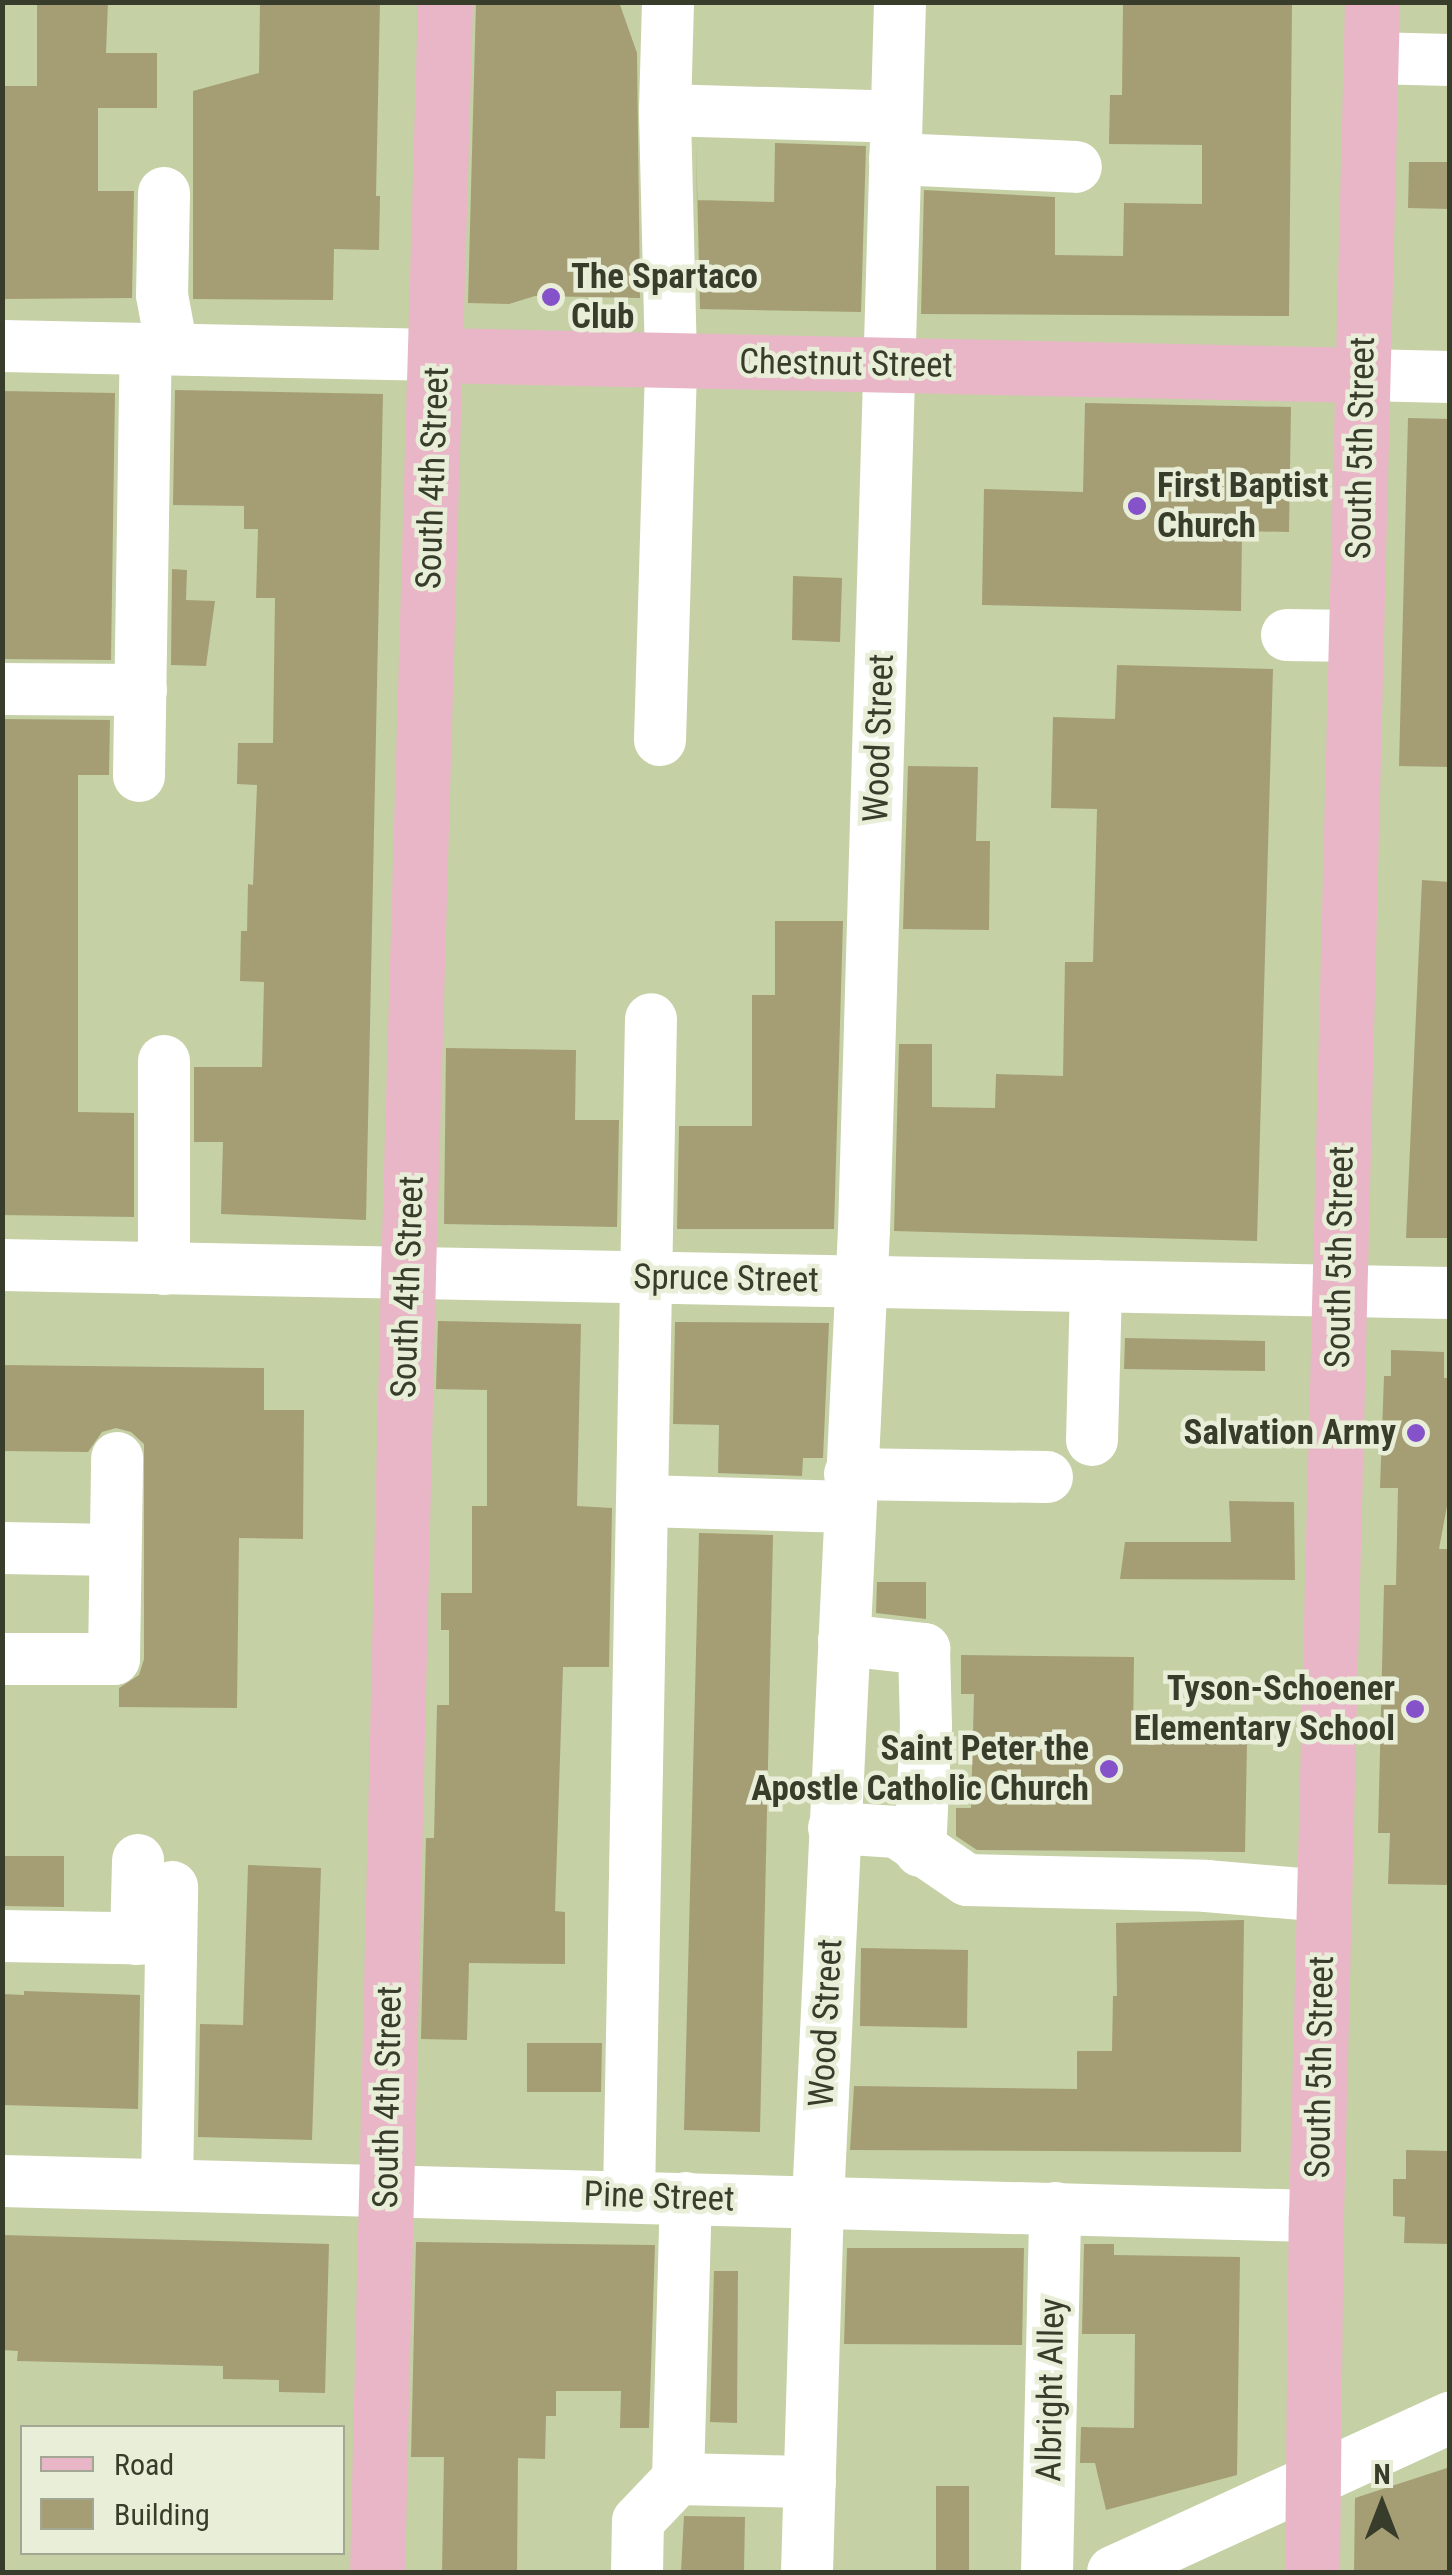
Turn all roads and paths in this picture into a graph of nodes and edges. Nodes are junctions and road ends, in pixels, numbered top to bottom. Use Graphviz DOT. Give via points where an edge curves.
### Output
graph roads {
  1 [pos="445,2"];
  2 [pos="668,2"];
  3 [pos="900,2"];
  4 [pos="1372,2"];
  5 [pos="1371,58"];
  6 [pos="1450,60"];
  7 [pos="665,110"];
  8 [pos="896,138"];
  9 [pos="1076,167"];
  10 [pos="164,193"];
  11 [pos="2,346"];
  12 [pos="159,350"];
  13 [pos="437,355"];
  14 [pos="671,360"];
  15 [pos="890,365"];
  16 [pos="1362,375"];
  17 [pos="1450,377"];
  18 [pos="1287,635"];
  19 [pos="1356,636"];
  20 [pos="2,689"];
  21 [pos="140,690"];
  22 [pos="660,740"];
  23 [pos="139,776"];
  24 [pos="650,1019"];
  25 [pos="164,1061"];
  26 [pos="2,1265"];
  27 [pos="164,1269"];
  28 [pos="408,1273"];
  29 [pos="648,1277"];
  30 [pos="861,1282"];
  31 [pos="1096,1286"];
  32 [pos="1340,1291"];
  33 [pos="1450,1293"];
  34 [pos="1092,1440"];
  35 [pos="116,1458"];
  36 [pos="1047,1477"];
  37 [pos="849,1491"];
  38 [pos="644,1501"];
  39 [pos="2,1548"];
  40 [pos="115,1550"];
  41 [pos="844,1640"];
  42 [pos="2,1658"];
  43 [pos="834,1828"];
  44 [pos="920,1851"];
  45 [pos="155,1874"];
  46 [pos="1324,1896"];
  47 [pos="2,1936"];
  48 [pos="154,1939"];
  49 [pos="2,2181"];
  50 [pos="168,2185"];
  51 [pos="386,2190"];
  52 [pos="629,2196"];
  53 [pos="686,2198"];
  54 [pos="818,2201"];
  55 [pos="1054,2208"];
  56 [pos="1316,2216"];
  57 [pos="1450,2418"];
  58 [pos="1315,2476"];
  59 [pos="678,2479"];
  60 [pos="810,2482"];
  61 [pos="377,2572"];
  62 [pos="637,2572"];
  63 [pos="807,2572"];
  64 [pos="1047,2572"];
  65 [pos="1112,2572"];
  66 [pos="1312,2572"];
  1 -- 13 [label="main road, South 4th Street"];
  2 -- 7 [label="street"];
  3 -- 8 [label="street, Wood Street"];
  4 -- 5 [label="main road, South 5th Street"];
  5 -- 6 [label="street"];
  5 -- 16 [label="main road, South 5th Street"];
  7 -- 8 [label="street"];
  7 -- 14 [label="street"];
  8 -- 9 [label="street"];
  8 -- 15 [label="street, Wood Street"];
  10 -- 12 [label="street"];
  11 -- 12 [label="street, Chestnut Street"];
  12 -- 13 [label="street, Chestnut Street"];
  12 -- 21 [label="street"];
  13 -- 14 [label="main road, Chestnut Street"];
  13 -- 28 [label="main road, South 4th Street"];
  14 -- 15 [label="main road, Chestnut Street"];
  14 -- 22 [label="street"];
  15 -- 16 [label="main road, Chestnut Street"];
  15 -- 30 [label="street, Wood Street"];
  16 -- 17 [label="street, Chestnut Street"];
  16 -- 19 [label="main road, South 5th Street"];
  18 -- 19 [label="street"];
  19 -- 32 [label="main road, South 5th Street"];
  20 -- 21 [label="street"];
  21 -- 23 [label="street"];
  24 -- 29 [label="street"];
  25 -- 27 [label="street"];
  26 -- 27 [label="street, Spruce Street"];
  27 -- 28 [label="street, Spruce Street"];
  28 -- 29 [label="street, Spruce Street"];
  28 -- 51 [label="main road, South 4th Street"];
  29 -- 30 [label="street, Spruce Street"];
  29 -- 38 [label="street"];
  30 -- 31 [label="street, Spruce Street"];
  30 -- 37 [label="street, Wood Street"];
  31 -- 32 [label="street, Spruce Street"];
  31 -- 34 [label="street"];
  32 -- 33 [label="street, Spruce Street"];
  32 -- 46 [label="main road, South 5th Street"];
  35 -- 40 [label="street"];
  36 -- 37 [label="street"];
  37 -- 38 [label="street"];
  37 -- 41 [label="street, Wood Street"];
  38 -- 52 [label="street"];
  39 -- 40 [label="street"];
  40 -- 42 [label="street" via="114,1659"];
  41 -- 43 [label="street, Wood Street"];
  41 -- 44 [label="street" via="924,1650"];
  43 -- 44 [label="street" via="897,1832"];
  43 -- 54 [label="street, Wood Street"];
  44 -- 46 [label="street" via="967,1880"];
  45 -- 48 [label="street"];
  46 -- 56 [label="main road, South 5th Street"];
  47 -- 48 [label="street"];
  48 -- 50 [label="street"];
  49 -- 50 [label="street, Pine Street"];
  50 -- 51 [label="street, Pine Street"];
  51 -- 52 [label="street, Pine Street"];
  51 -- 61 [label="main road, South 4th Street"];
  52 -- 53 [label="street, Pine Street"];
  53 -- 54 [label="street, Pine Street"];
  53 -- 59 [label="street"];
  54 -- 55 [label="street, Pine Street"];
  54 -- 60 [label="street, Wood Street"];
  55 -- 56 [label="street, Pine Street"];
  55 -- 64 [label="street, Albright Alley"];
  56 -- 58 [label="main road, South 5th Street"];
  57 -- 58 [label="street"];
  58 -- 65 [label="street"];
  58 -- 66 [label="main road, South 5th Street"];
  59 -- 60 [label="street"];
  59 -- 62 [label="street" via="638,2521"];
  60 -- 63 [label="street, Wood Street"];
}
